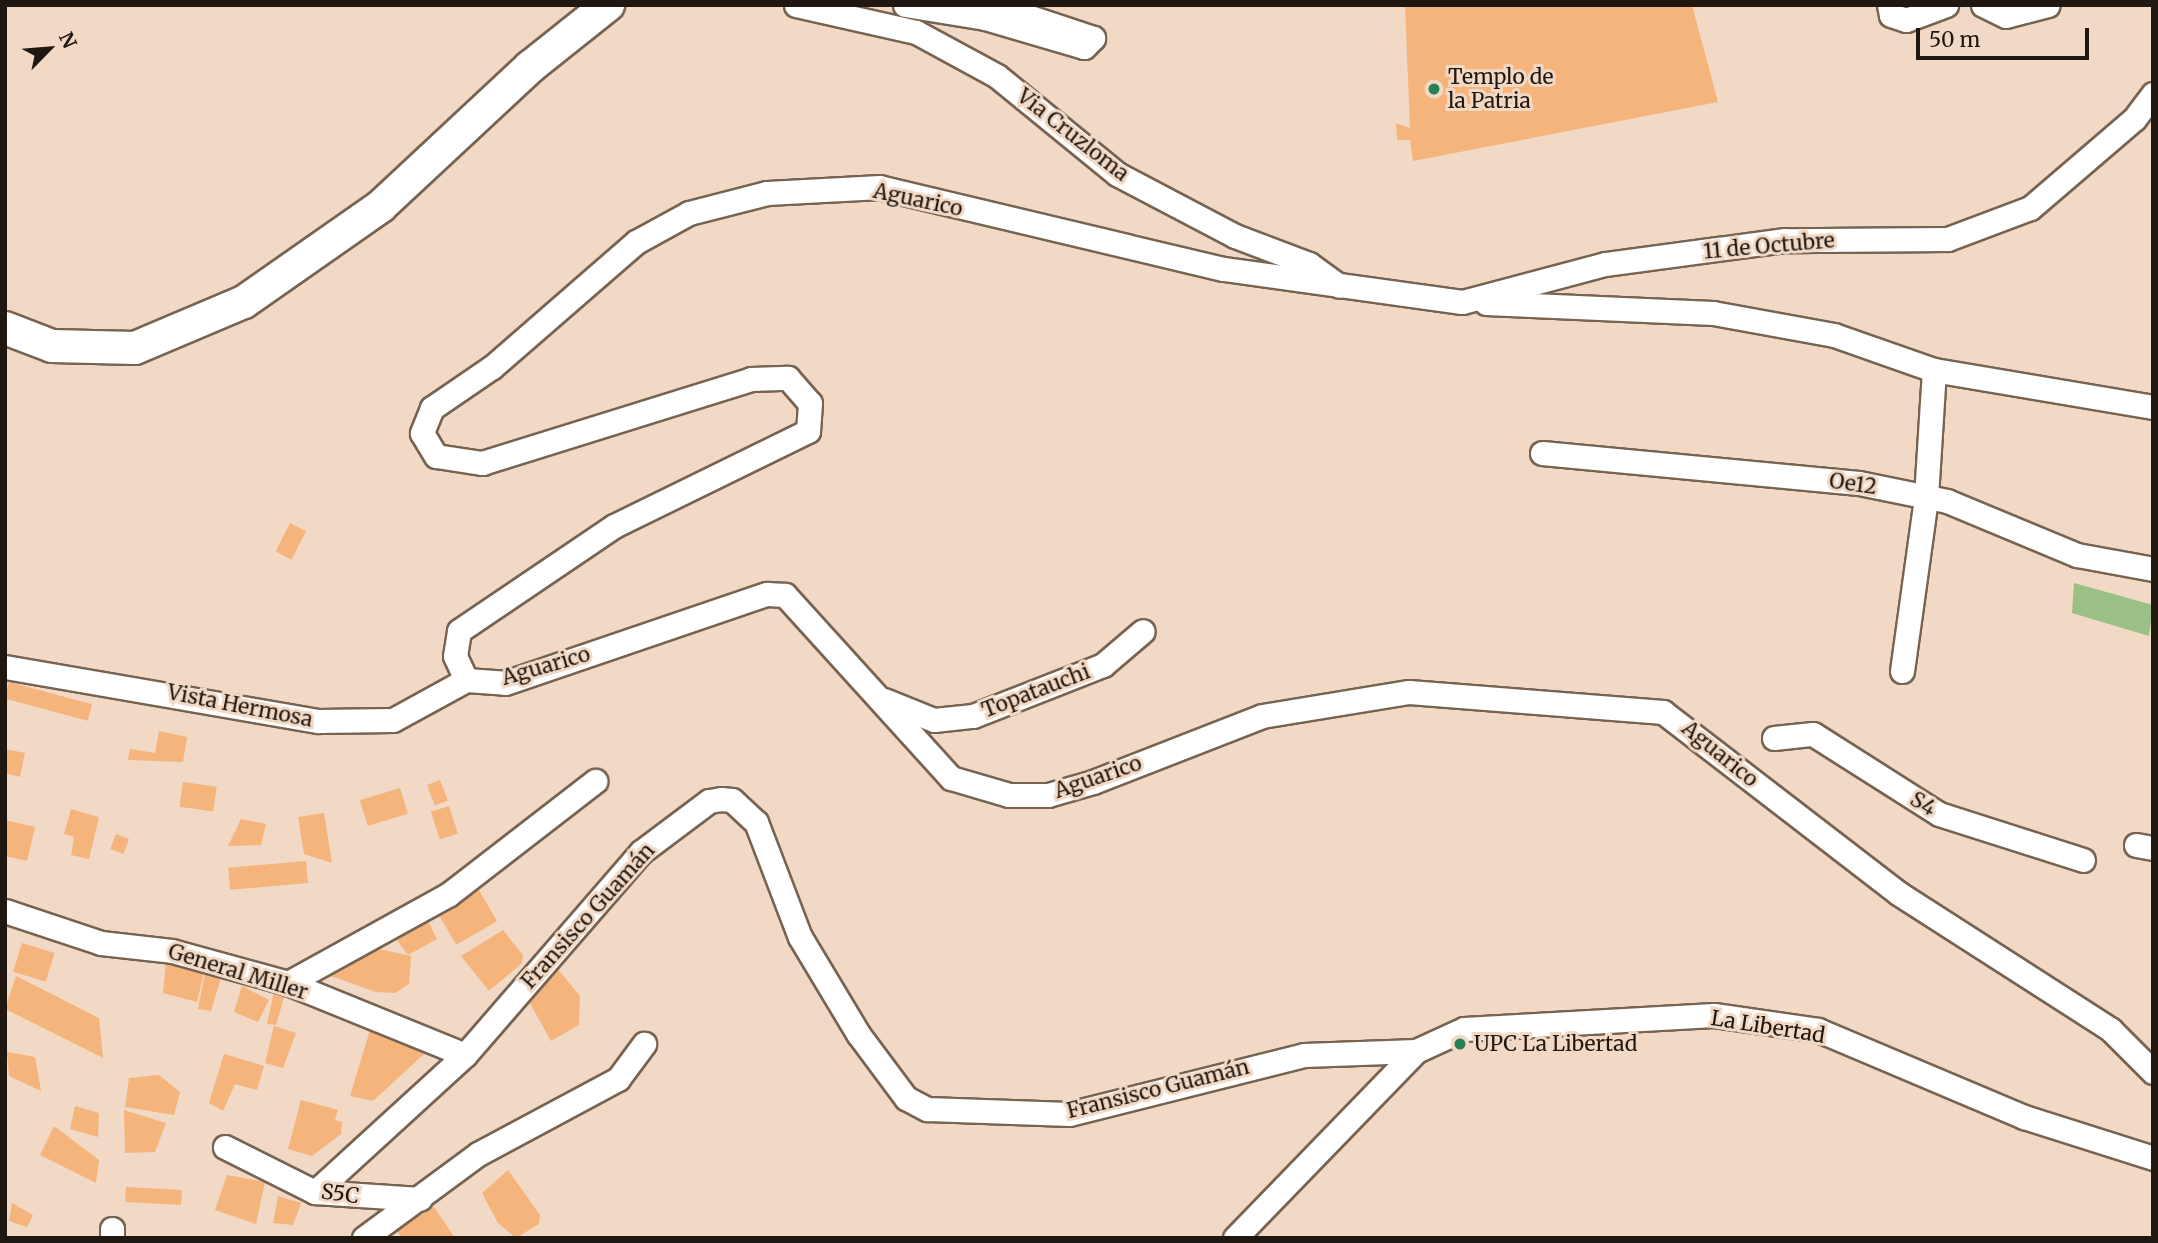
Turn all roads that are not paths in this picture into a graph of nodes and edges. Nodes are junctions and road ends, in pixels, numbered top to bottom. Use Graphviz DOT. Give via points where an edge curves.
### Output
graph roads {
  1 [pos="608,5"];
  2 [pos="796,5"];
  3 [pos="905,5"];
  4 [pos="994,5"];
  5 [pos="1889,5"];
  6 [pos="1946,5"];
  7 [pos="1983,5"];
  8 [pos="2048,5"];
  9 [pos="2153,94"];
  10 [pos="1341,288"];
  11 [pos="1462,302"];
  12 [pos="5,328"];
  13 [pos="1934,370"];
  14 [pos="2153,407"];
  15 [pos="1542,453"];
  16 [pos="1927,497"];
  17 [pos="2153,569"];
  18 [pos="1143,631"];
  19 [pos="5,667"];
  20 [pos="1902,671"];
  21 [pos="466,680"];
  22 [pos="878,698"];
  23 [pos="1774,738"];
  24 [pos="595,781"];
  25 [pos="2083,860"];
  26 [pos="5,911"];
  27 [pos="288,983"];
  28 [pos="644,1044"];
  29 [pos="1416,1051"];
  30 [pos="465,1055"];
  31 [pos="2153,1072"];
  32 [pos="225,1147"];
  33 [pos="2153,1158"];
  34 [pos="315,1192"];
  35 [pos="421,1198"];
  36 [pos="364,1238"];
  37 [pos="1235,1238"];
  1 -- 12 [label="street" via="530,67 381,206 244,302 135,348 52,346"];
  2 -- 10 [label="street, Via Cruzloma" via="916,32 998,76 1118,174 1235,236 1309,264"];
  3 -- 4 [label="street" via="985,18 1084,47 1093,38"];
  5 -- 6 [label="street" via="1891,15 1906,20"];
  7 -- 8 [label="street" via="2006,16"];
  9 -- 11 [label="street, 11 de Octubre" via="2134,119 2030,208 1948,239 1785,240 1605,264"];
  10 -- 11 [label="street, 11 de Octubre"];
  10 -- 21 [label="street, Aguarico" via="1041,230 880,187 767,193 689,213 636,242 492,367 432,408 422,433 436,456 482,463 751,379 788,377 810,403 808,431 614,526 459,631 455,656"];
  11 -- 13 [label="street" via="1713,313 1834,335"];
  13 -- 14 [label="street"];
  13 -- 16 [label="street"];
  15 -- 16 [label="street, Oe12" via="1859,483"];
  16 -- 17 [label="street, Oe12" via="2077,555"];
  16 -- 20 [label="street"];
  18 -- 22 [label="street, Topatauchi" via="1103,665 973,716 934,720"];
  19 -- 21 [label="street, Vista Hermosa" via="318,721 393,720"];
  21 -- 22 [label="street, Aguarico" via="505,683 766,594 785,595 798,606"];
  22 -- 31 [label="street, Aguarico" via="951,778 1009,795 1048,795 1093,782 1262,716 1409,692 1663,712 1898,893 2111,1030"];
  23 -- 25 [label="street, S4" via="1813,734 1939,814"];
  24 -- 27 [label="street" via="449,894"];
  26 -- 27 [label="street, General Miller" via="100,943 172,951"];
  27 -- 30 [label="street, General Miller"];
  28 -- 35 [label="street" via="618,1079 478,1154"];
  29 -- 30 [label="street, Fransisco Guamán" via="1304,1055 1069,1114 927,1109 906,1098 859,1035 800,937 757,822 739,805 721,799 709,801 641,852"];
  29 -- 33 [label="street, La Libertad" via="1464,1029 1740,1019 1818,1030 2024,1116"];
  29 -- 37 [label="street, La Libertad"];
  30 -- 34 [label="street, Fransisco Guamán"];
  32 -- 34 [label="street, S5C"];
  34 -- 35 [label="street, S5C"];
  35 -- 36 [label="street"];
}
